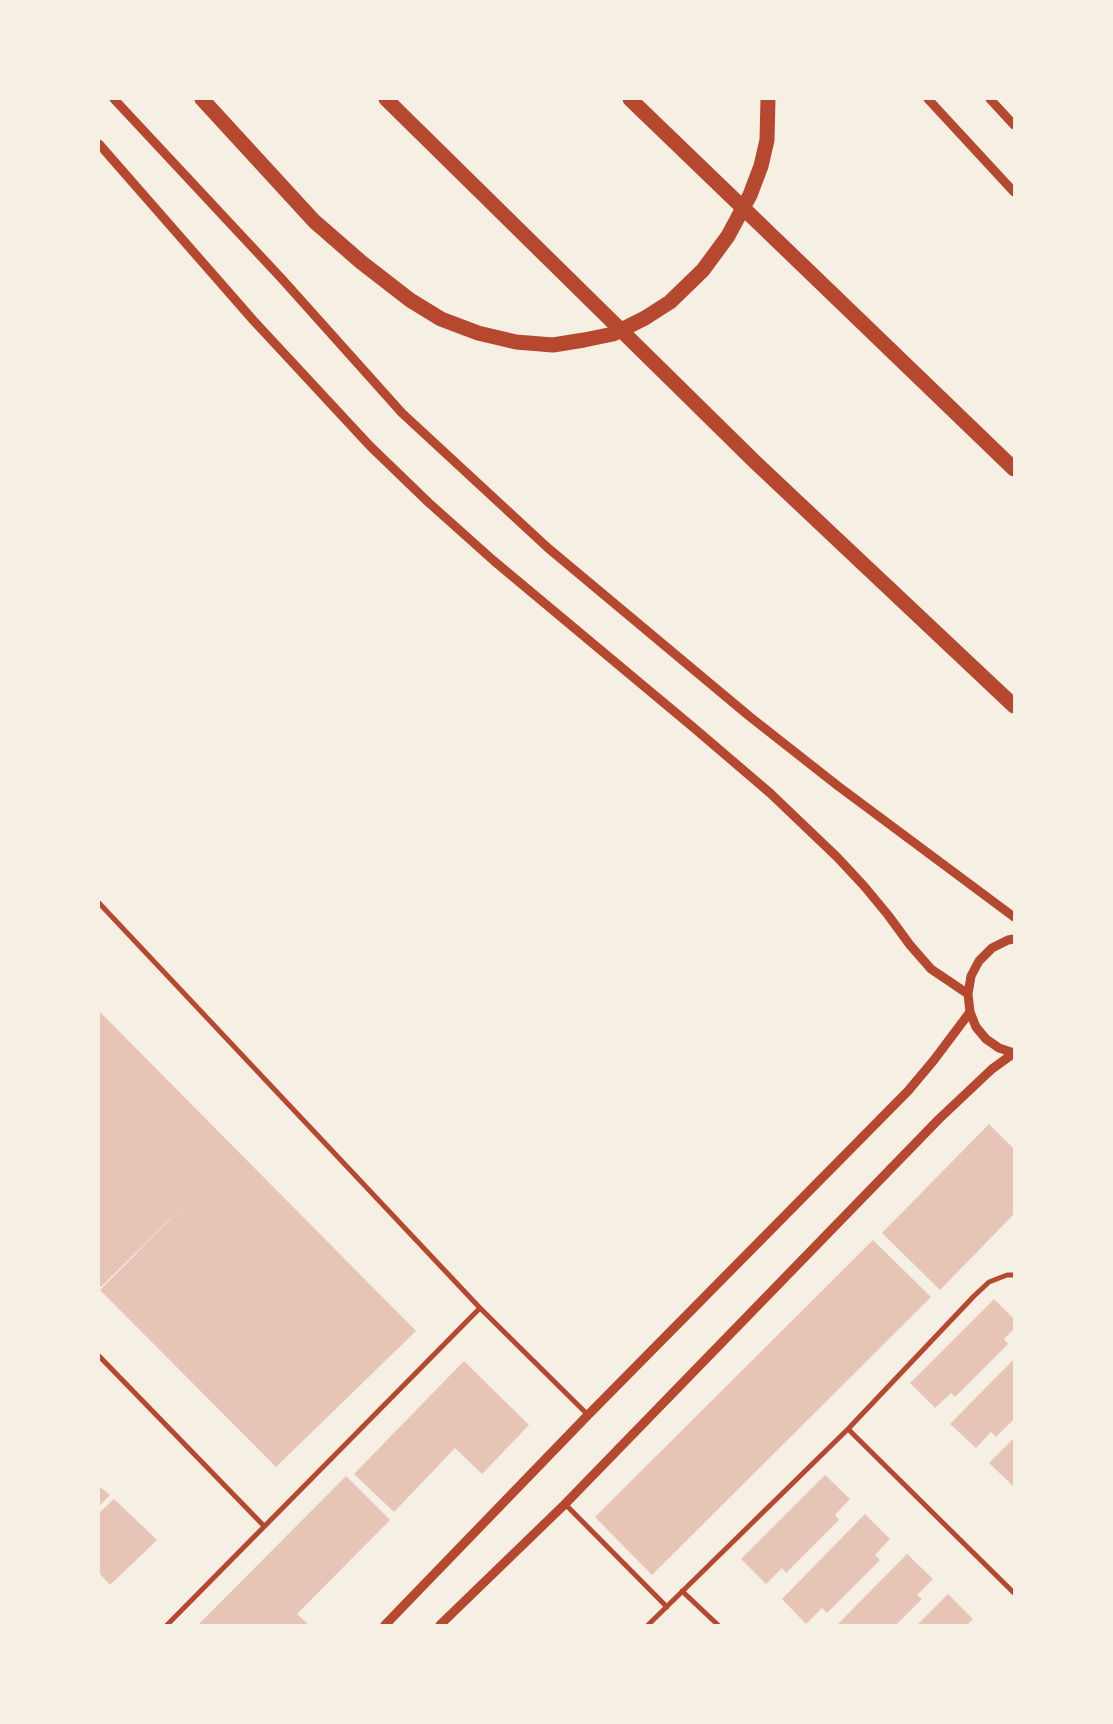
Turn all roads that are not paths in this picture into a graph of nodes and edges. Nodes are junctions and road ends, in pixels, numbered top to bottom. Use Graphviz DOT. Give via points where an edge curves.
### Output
graph roads {
  1 [pos="114,99"];
  2 [pos="202,99"];
  3 [pos="386,99"];
  4 [pos="630,99"];
  5 [pos="768,99"];
  6 [pos="928,99"];
  7 [pos="990,99"];
  8 [pos="1014,125"];
  9 [pos="99,144"];
  10 [pos="1014,192"];
  11 [pos="1014,469"];
  12 [pos="1014,706"];
  13 [pos="99,903"];
  14 [pos="1014,916"];
  15 [pos="1014,939"];
  16 [pos="968,994"];
  17 [pos="970,1012"];
  18 [pos="1014,1053"];
  19 [pos="1014,1275"];
  20 [pos="480,1308"];
  21 [pos="99,1356"];
  22 [pos="588,1415"];
  23 [pos="848,1429"];
  24 [pos="565,1504"];
  25 [pos="264,1526"];
  26 [pos="682,1591"];
  27 [pos="1014,1593"];
  28 [pos="667,1607"];
  29 [pos="167,1625"];
  30 [pos="385,1625"];
  31 [pos="440,1625"];
  32 [pos="648,1625"];
  33 [pos="718,1625"];
  1 -- 14 [label="street" via="402,413 548,548 749,716"];
  2 -- 5 [label="highway" via="314,221 410,300 441,319 478,333 516,342 553,344 613,334 670,302 703,270 728,236 753,188 768,140"];
  3 -- 12 [label="highway" via="755,462"];
  4 -- 11 [label="highway"];
  6 -- 10 [label="street"];
  7 -- 8 [label="street"];
  9 -- 16 [label="street" via="253,320 370,446 494,561 770,793 864,886 932,969"];
  13 -- 20 [label="street"];
  15 -- 16 [label="street" via="992,948 979,961 971,976"];
  16 -- 17 [label="street"];
  17 -- 18 [label="street" via="986,1039"];
  17 -- 22 [label="street" via="908,1091"];
  18 -- 24 [label="street" via="992,1069 939,1119"];
  19 -- 23 [label="street" via="989,1282 981,1289"];
  20 -- 22 [label="street"];
  20 -- 25 [label="street"];
  21 -- 25 [label="street"];
  22 -- 30 [label="street"];
  23 -- 26 [label="street"];
  23 -- 27 [label="street"];
  24 -- 28 [label="street"];
  24 -- 31 [label="street"];
  25 -- 29 [label="street"];
  26 -- 28 [label="street"];
  26 -- 33 [label="street"];
  28 -- 32 [label="street"];
}
